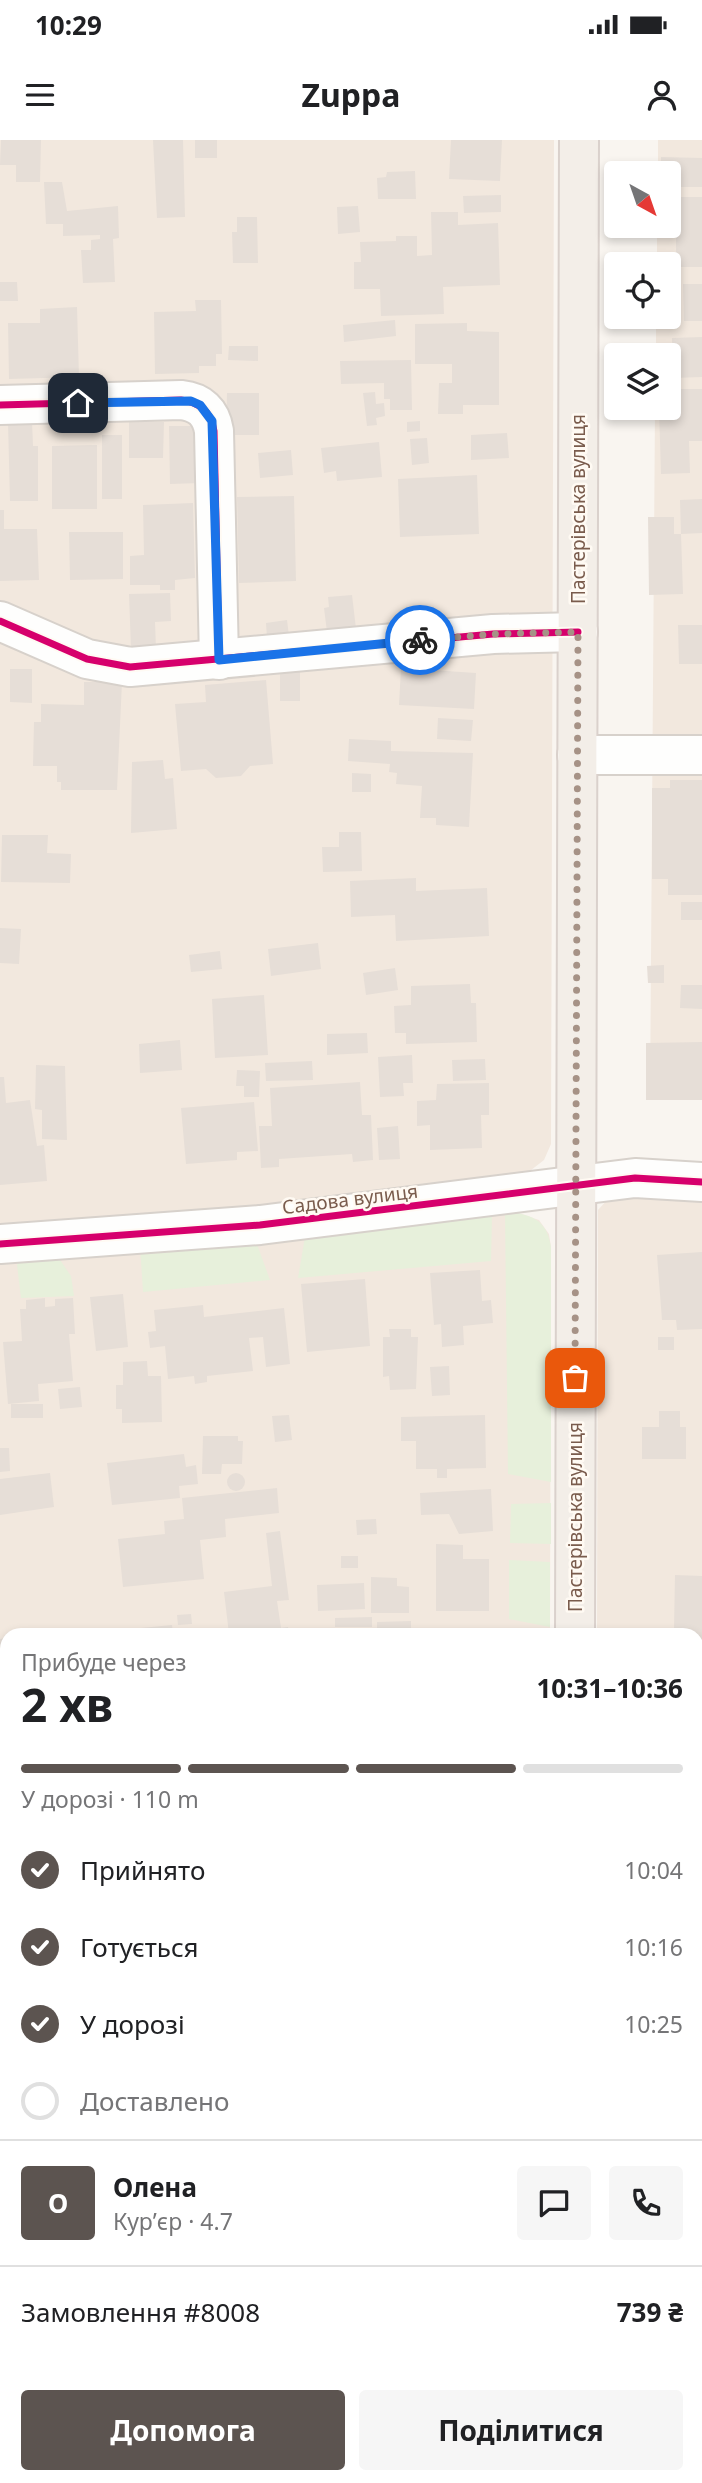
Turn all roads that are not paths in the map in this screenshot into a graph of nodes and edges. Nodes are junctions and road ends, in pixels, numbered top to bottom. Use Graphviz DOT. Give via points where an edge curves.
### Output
graph roads {
  1 [pos="579,140"];
  2 [pos="0,405"];
  3 [pos="0,621"];
  4 [pos="578,632"];
  5 [pos="219,660"];
  6 [pos="577,755"];
  7 [pos="702,755"];
  8 [pos="702,1182"];
  9 [pos="575,1186"];
  10 [pos="0,1244"];
  11 [pos="575,1628"];
  1 -- 4 [label="main road, Пастерівська вулиця"];
  2 -- 5 [label="street" via="181,400 207,412 214,431"];
  3 -- 5 [label="street" via="105,665"];
  4 -- 5 [label="street" via="484,634"];
  4 -- 6 [label="main road, Пастерівська вулиця"];
  6 -- 7 [label="street"];
  6 -- 9 [label="main road, Пастерівська вулиця"];
  8 -- 9 [label="street, Садова вулиця" via="635,1178"];
  9 -- 10 [label="street, Садова вулиця" via="260,1225"];
  9 -- 11 [label="main road, Пастерівська вулиця"];
}
